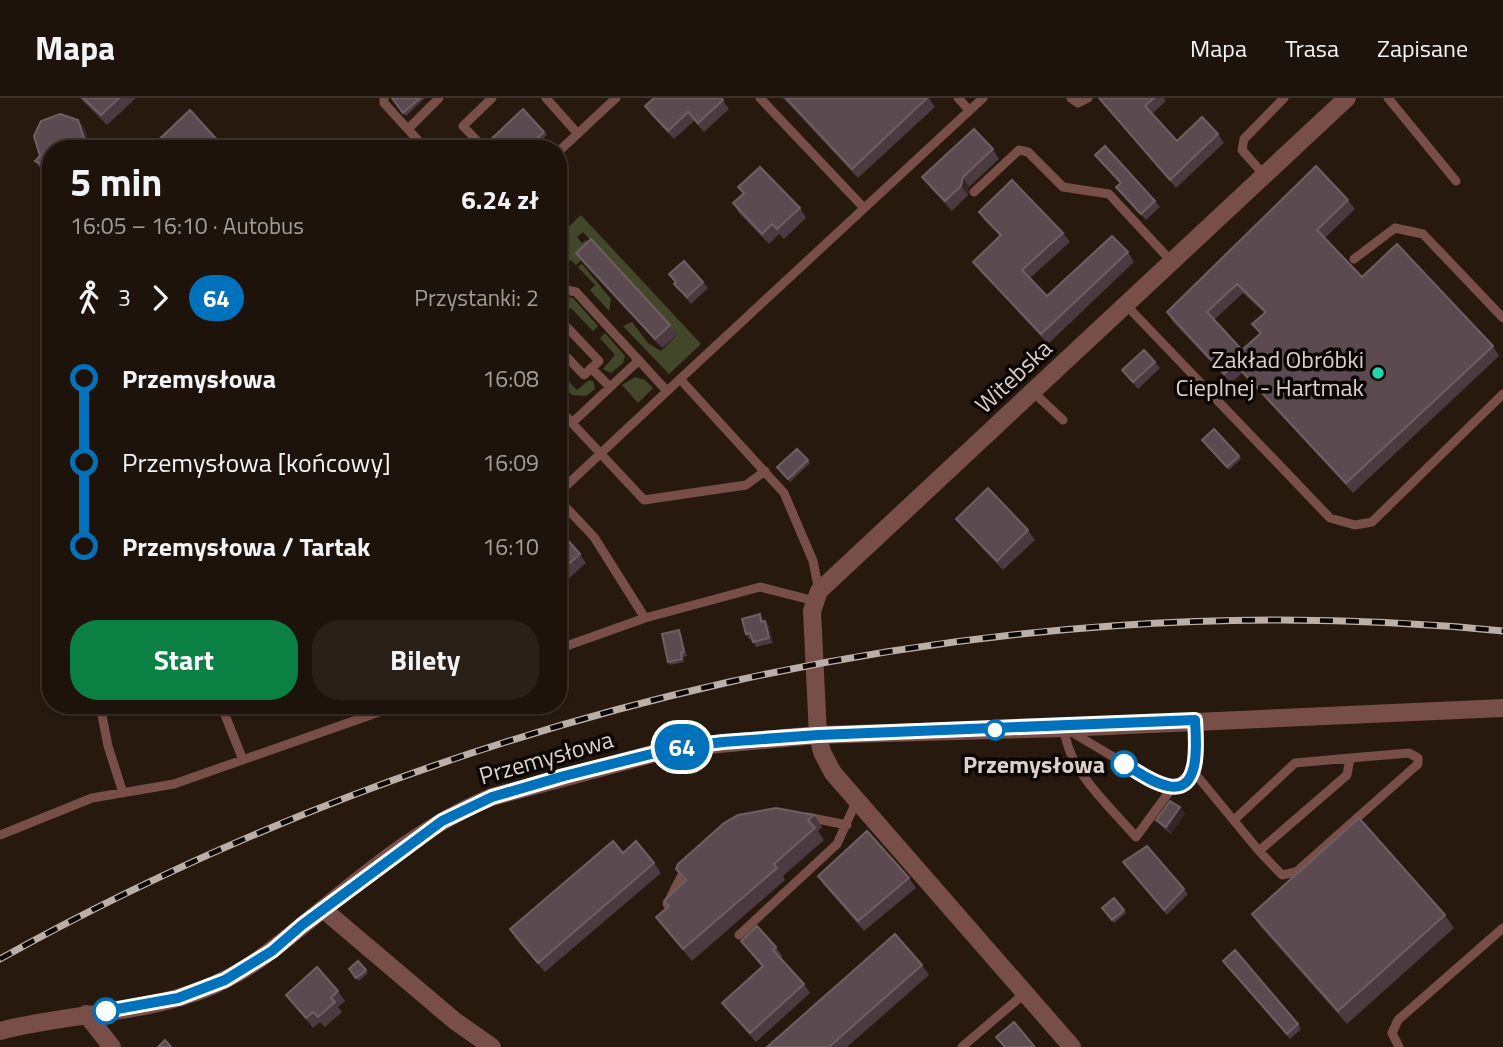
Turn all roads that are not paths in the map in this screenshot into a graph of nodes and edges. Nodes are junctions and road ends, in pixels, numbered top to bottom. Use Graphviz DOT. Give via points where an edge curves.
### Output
graph roads {
  1 [pos="384,98"];
  2 [pos="439,98"];
  3 [pos="492,98"];
  4 [pos="545,98"];
  5 [pos="616,98"];
  6 [pos="760,98"];
  7 [pos="958,98"];
  8 [pos="983,98"];
  9 [pos="1071,98"];
  10 [pos="1088,98"];
  11 [pos="1284,98"];
  12 [pos="1347,98"];
  13 [pos="1388,98"];
  14 [pos="969,110"];
  15 [pos="408,129"];
  16 [pos="578,134"];
  17 [pos="418,140"];
  18 [pos="476,140"];
  19 [pos="567,144"];
  20 [pos="1264,176"];
  21 [pos="1456,181"];
  22 [pos="974,192"];
  23 [pos="864,208"];
  24 [pos="1354,259"];
  25 [pos="1172,262"];
  26 [pos="567,290"];
  27 [pos="1126,305"];
  28 [pos="1503,318"];
  29 [pos="567,327"];
  30 [pos="567,357"];
  31 [pos="639,360"];
  32 [pos="591,368"];
  33 [pos="680,379"];
  34 [pos="610,387"];
  35 [pos="667,391"];
  36 [pos="1032,391"];
  37 [pos="1503,394"];
  38 [pos="567,417"];
  39 [pos="1063,420"];
  40 [pos="572,423"];
  41 [pos="600,454"];
  42 [pos="765,471"];
  43 [pos="568,484"];
  44 [pos="567,508"];
  45 [pos="817,596"];
  46 [pos="645,618"];
  47 [pos="567,646"];
  48 [pos="1503,708"];
  49 [pos="102,714"];
  50 [pos="225,714"];
  51 [pos="373,714"];
  52 [pos="1195,720"];
  53 [pos="1064,728"];
  54 [pos="818,735"];
  55 [pos="1350,758"];
  56 [pos="243,760"];
  57 [pos="1193,771"];
  58 [pos="1172,788"];
  59 [pos="123,793"];
  60 [pos="857,800"];
  61 [pos="796,815"];
  62 [pos="1234,820"];
  63 [pos="847,825"];
  64 [pos="0,835"];
  65 [pos="1259,851"];
  66 [pos="690,863"];
  67 [pos="667,904"];
  68 [pos="324,910"];
  69 [pos="1503,928"];
  70 [pos="739,935"];
  71 [pos="1025,992"];
  72 [pos="86,1014"];
  73 [pos="0,1031"];
  74 [pos="112,1047"];
  75 [pos="492,1047"];
  76 [pos="962,1047"];
  77 [pos="1072,1047"];
  78 [pos="1399,1047"];
  1 -- 15 [label="lane"];
  2 -- 15 [label="lane"];
  3 -- 18 [label="lane" via="463,126"];
  4 -- 16 [label="lane"];
  5 -- 16 [label="lane"];
  6 -- 23 [label="lane"];
  7 -- 14 [label="lane"];
  8 -- 14 [label="lane"];
  9 -- 10 [label="lane" via="1078,103"];
  11 -- 20 [label="lane" via="1244,139 1242,150"];
  12 -- 20 [label="street, Witebska"];
  13 -- 21 [label="lane"];
  14 -- 23 [label="lane"];
  15 -- 17 [label="lane"];
  16 -- 19 [label="lane"];
  20 -- 25 [label="street, Witebska"];
  22 -- 25 [label="lane" via="1019,150 1028,152 1063,187 1109,194"];
  23 -- 33 [label="lane"];
  24 -- 28 [label="lane" via="1395,228 1423,234"];
  25 -- 27 [label="street, Witebska"];
  26 -- 31 [label="lane" via="576,292"];
  27 -- 36 [label="street, Witebska"];
  27 -- 37 [label="lane" via="1330,518 1342,523 1372,522"];
  29 -- 32 [label="lane" via="599,361"];
  30 -- 32 [label="lane" via="584,375"];
  31 -- 34 [label="lane"];
  31 -- 35 [label="lane"];
  32 -- 34 [label="lane"];
  33 -- 35 [label="lane"];
  33 -- 42 [label="lane"];
  34 -- 40 [label="lane"];
  35 -- 41 [label="lane"];
  36 -- 39 [label="lane"];
  36 -- 45 [label="street, Witebska"];
  38 -- 40 [label="lane"];
  40 -- 41 [label="lane"];
  41 -- 42 [label="lane" via="644,500 746,485"];
  41 -- 43 [label="lane"];
  42 -- 45 [label="lane" via="791,505 813,561"];
  44 -- 46 [label="lane" via="594,537"];
  45 -- 46 [label="lane" via="760,587"];
  45 -- 54 [label="street" via="812,611"];
  46 -- 47 [label="lane"];
  48 -- 52 [label="street, Przemysłowa"];
  49 -- 59 [label="lane"];
  50 -- 56 [label="lane"];
  51 -- 56 [label="lane"];
  52 -- 53 [label="street, Przemysłowa"];
  52 -- 57 [label="lane"];
  53 -- 54 [label="street, Przemysłowa"];
  53 -- 58 [label="lane"];
  53 -- 58 [label="lane" via="1078,768 1136,837"];
  54 -- 60 [label="street" via="827,765"];
  54 -- 68 [label="street, Przemysłowa" via="675,748 492,797 419,836"];
  55 -- 62 [label="lane" via="1295,762"];
  55 -- 65 [label="lane" via="1347,775"];
  55 -- 65 [label="lane" via="1409,753 1418,758 1418,764 1296,872 1282,875"];
  56 -- 59 [label="lane" via="174,785"];
  57 -- 58 [label="lane"];
  57 -- 62 [label="lane"];
  59 -- 64 [label="lane" via="92,798"];
  60 -- 63 [label="lane"];
  60 -- 71 [label="street"];
  61 -- 63 [label="lane"];
  62 -- 65 [label="lane"];
  63 -- 70 [label="lane" via="837,844"];
  66 -- 67 [label="lane"];
  68 -- 72 [label="street, Przemysłowa" via="261,959 202,991"];
  68 -- 75 [label="street"];
  69 -- 78 [label="lane" via="1398,1020 1392,1033"];
  71 -- 76 [label="lane"];
  71 -- 77 [label="street"];
  72 -- 73 [label="street, Przemysłowa"];
  72 -- 74 [label="street"];
}
